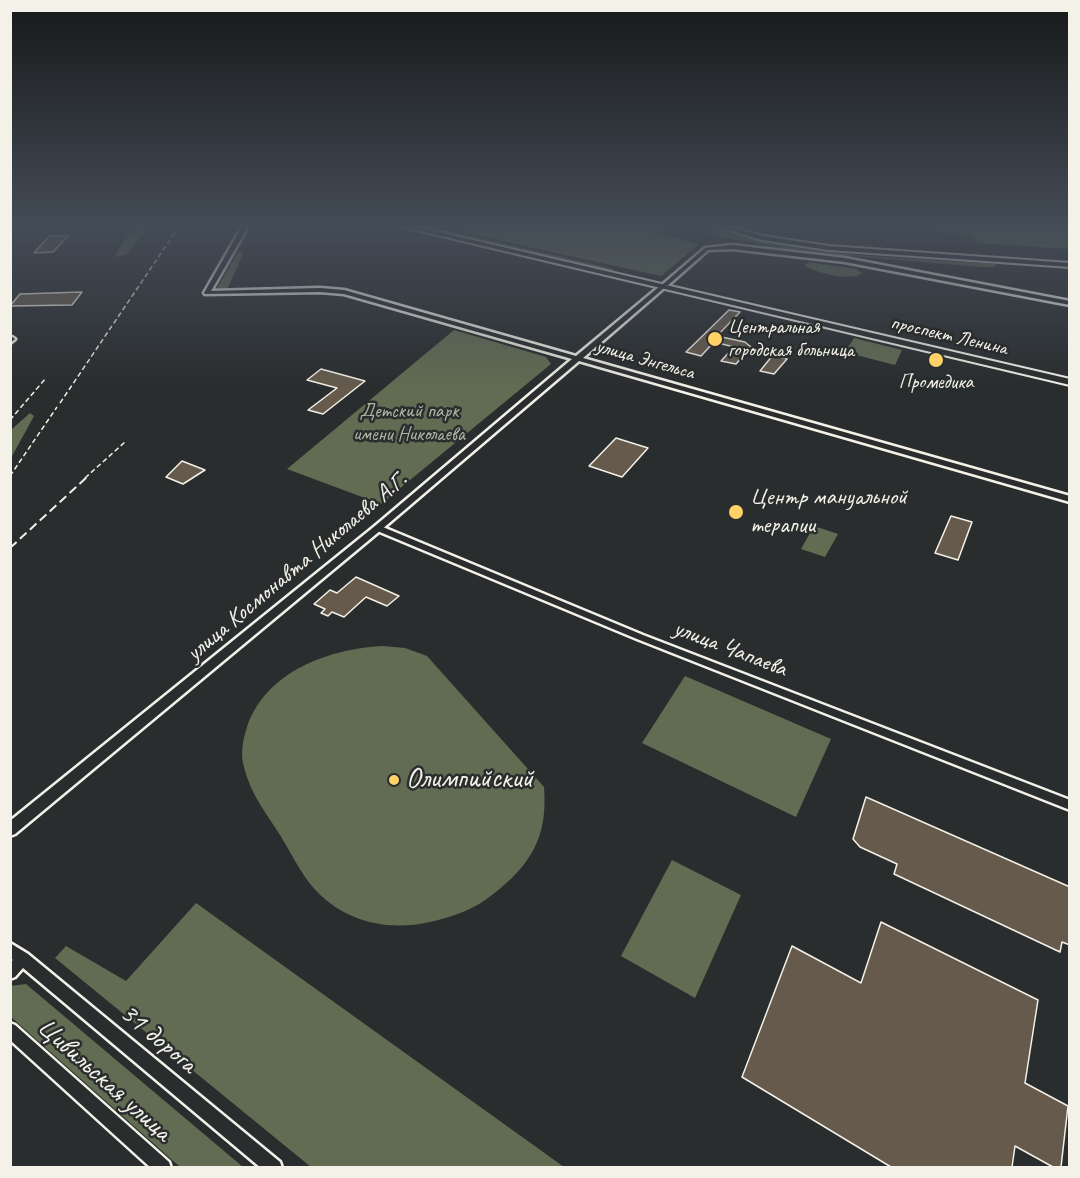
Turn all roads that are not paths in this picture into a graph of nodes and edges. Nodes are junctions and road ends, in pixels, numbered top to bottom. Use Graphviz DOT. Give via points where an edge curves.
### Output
graph roads {
  1 [pos="214,280"];
  2 [pos="638,280"];
  3 [pos="639,280"];
  4 [pos="671,280"];
  5 [pos="952,280"];
  6 [pos="664,286"];
  7 [pos="1070,303"];
  8 [pos="577,359"];
  9 [pos="1070,381"];
  10 [pos="1070,499"];
  11 [pos="378,528"];
  12 [pos="1070,805"];
  13 [pos="10,830"];
  14 [pos="10,949"];
  15 [pos="23,960"];
  16 [pos="10,972"];
  17 [pos="10,1030"];
  18 [pos="163,1167"];
  19 [pos="274,1167"];
  1 -- 8 [label="street, улица Энгельса" via="207,293 336,291"];
  2 -- 6 [label="main road, проспект Ленина"];
  3 -- 6 [label="main road, проспект Ленина"];
  4 -- 6 [label="street, улица Космонавта Николаева А.Г."];
  5 -- 7 [label="street, улица Космонавта Николаева А.Г."];
  6 -- 8 [label="street, улица Космонавта Николаева А.Г."];
  6 -- 9 [label="main road, проспект Ленина"];
  8 -- 10 [label="street, улица Энгельса"];
  8 -- 11 [label="street, улица Космонавта Николаева А.Г."];
  11 -- 12 [label="street, улица Чапаева" via="640,637"];
  11 -- 13 [label="street, улица Космонавта Николаева А.Г."];
  14 -- 15 [label="street, 31 дорога"];
  15 -- 16 [label="street"];
  15 -- 19 [label="street, 31 дорога"];
  17 -- 18 [label="street, Цивильская улица"];
}
